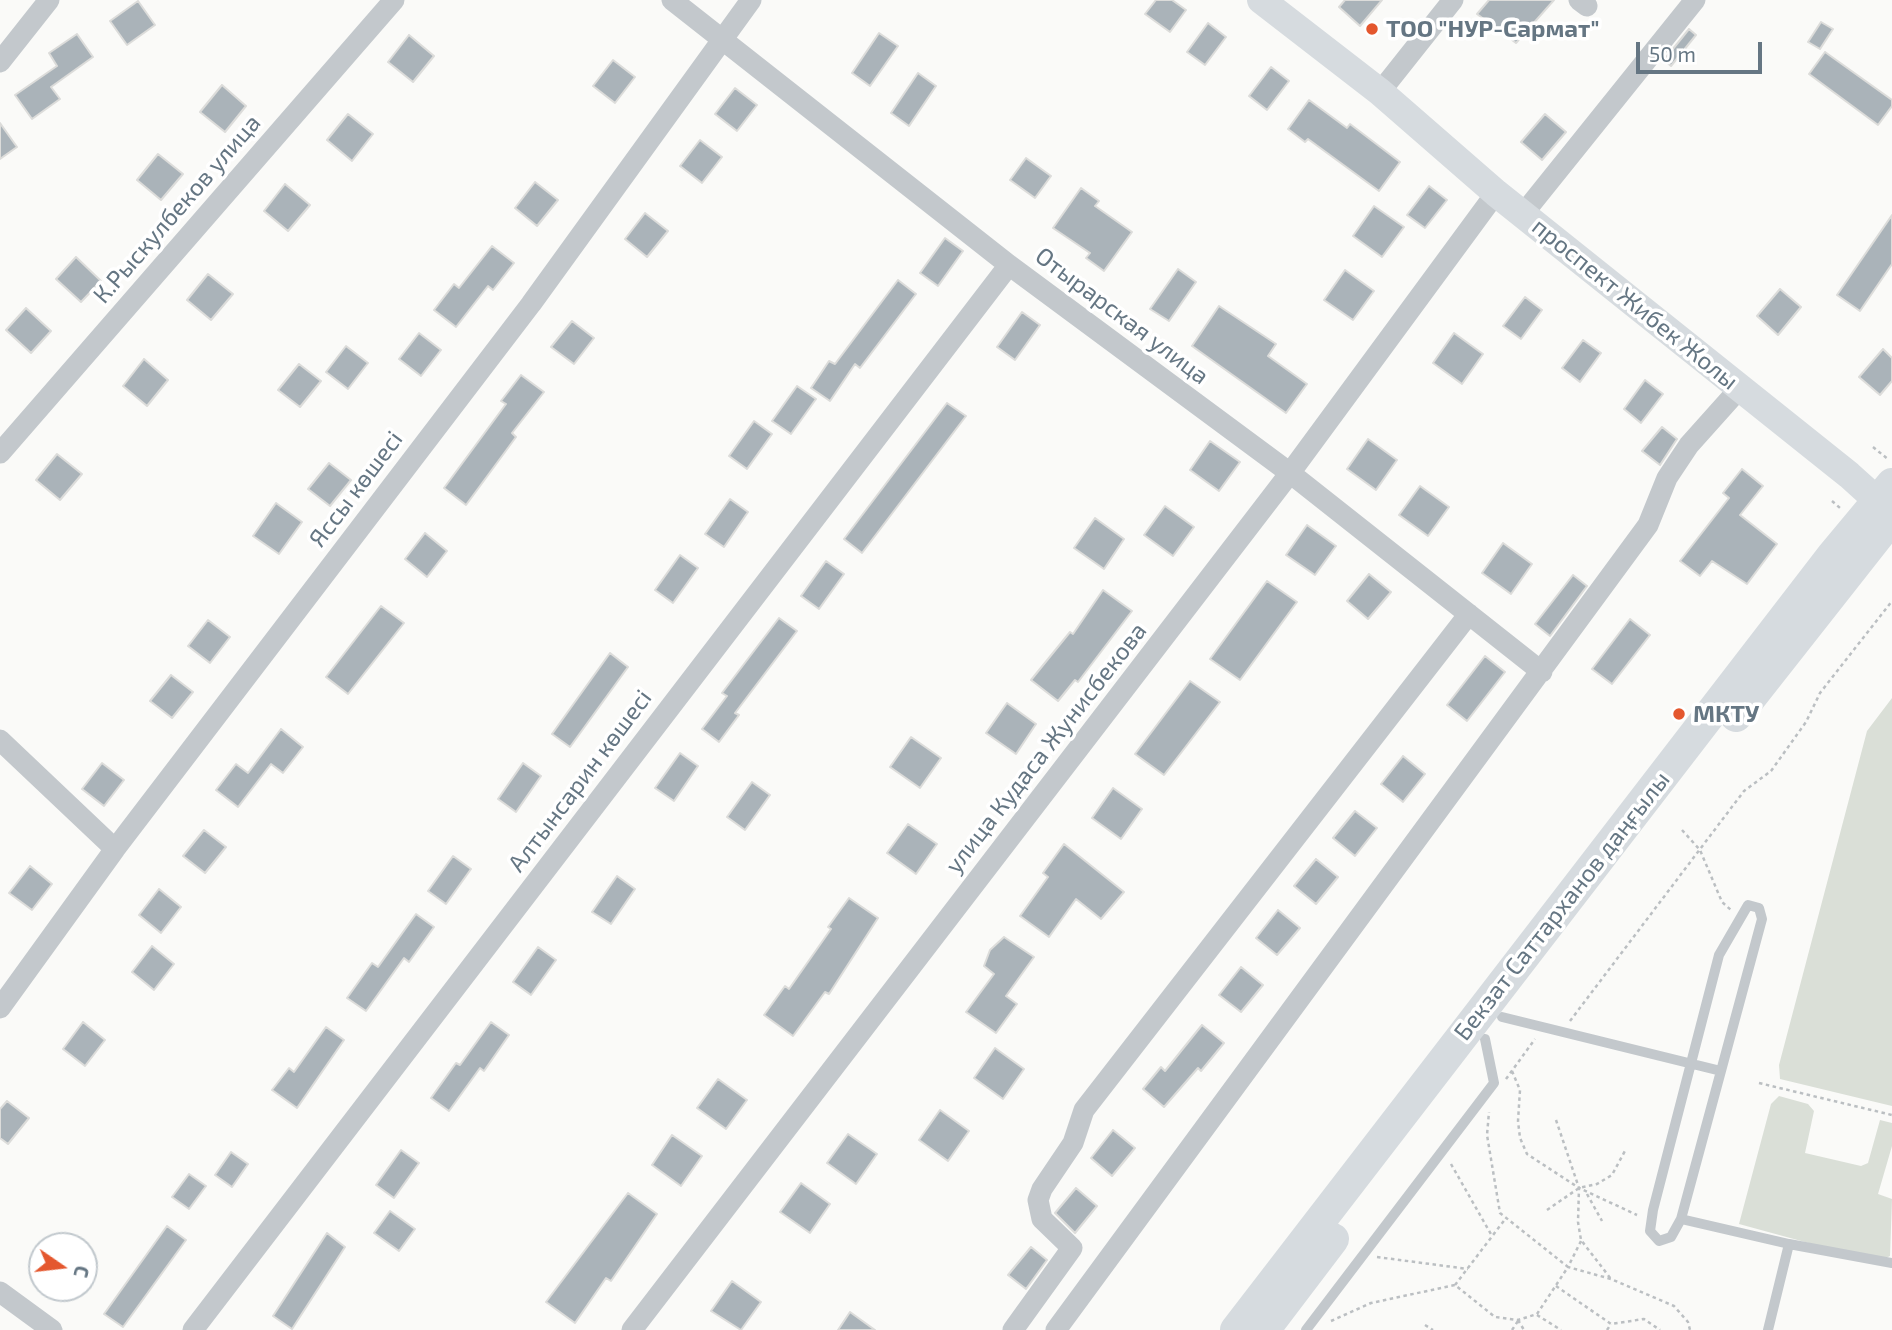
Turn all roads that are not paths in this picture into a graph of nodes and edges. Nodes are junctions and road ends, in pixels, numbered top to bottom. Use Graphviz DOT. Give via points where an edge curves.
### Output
graph roads {
  1 [pos="50,0"];
  2 [pos="394,0"];
  3 [pos="672,0"];
  4 [pos="751,0"];
  5 [pos="1261,0"];
  6 [pos="1453,0"];
  7 [pos="1695,0"];
  8 [pos="723,39"];
  9 [pos="0,62"];
  10 [pos="1380,92"];
  11 [pos="1496,193"];
  12 [pos="1523,214"];
  13 [pos="1009,265"];
  14 [pos="1740,388"];
  15 [pos="0,453"];
  16 [pos="1290,473"];
  17 [pos="1888,504"];
  18 [pos="1469,614"];
  19 [pos="1542,671"];
  20 [pos="0,740"];
  21 [pos="115,849"];
  22 [pos="0,1008"];
  23 [pos="1493,1028"];
  24 [pos="1690,1063"];
  25 [pos="1721,1071"];
  26 [pos="1681,1219"];
  27 [pos="1789,1244"];
  28 [pos="1892,1263"];
  29 [pos="0,1292"];
  30 [pos="52,1330"];
  31 [pos="193,1330"];
  32 [pos="632,1330"];
  33 [pos="1013,1330"];
  34 [pos="1056,1330"];
  35 [pos="1236,1330"];
  36 [pos="1264,1330"];
  37 [pos="1306,1330"];
  38 [pos="1768,1330"];
  1 -- 9 [label="street"];
  2 -- 15 [label="street, К.Рыскулбеков улица"];
  3 -- 8 [label="street, Отырарская улица"];
  4 -- 8 [label="street, Яссы көшесі"];
  5 -- 10 [label="main road, проспект Жибек Жолы"];
  6 -- 10 [label="street"];
  7 -- 12 [label="street"];
  8 -- 13 [label="street, Отырарская улица"];
  8 -- 21 [label="street, Яссы көшесі" via="531,304"];
  10 -- 11 [label="main road, проспект Жибек Жолы"];
  11 -- 12 [label="main road, проспект Жибек Жолы"];
  11 -- 16 [label="street, улица Кудаса Жунисбекова"];
  12 -- 14 [label="main road, проспект Жибек Жолы"];
  13 -- 16 [label="street, Отырарская улица"];
  13 -- 31 [label="street, Алтынсарин көшесі"];
  14 -- 17 [label="main road, проспект Жибек Жолы"];
  14 -- 19 [label="street" via="1689,445 1667,478 1648,525"];
  16 -- 18 [label="street, Отырарская улица"];
  16 -- 32 [label="street, улица Кудаса Жунисбекова"];
  17 -- 23 [label="main road, Бекзат Саттарханов даңғылы"];
  17 -- 35 [label="main road, Бекзат Саттарханов даңғылы"];
  18 -- 19 [label="street, Отырарская улица"];
  18 -- 33 [label="street" via="1084,1110 1073,1143 1038,1200 1042,1219 1072,1248"];
  19 -- 34 [label="street"];
  20 -- 21 [label="street"];
  21 -- 22 [label="street, Яссы көшесі"];
  23 -- 24 [label="lane" via="1562,1032"];
  23 -- 36 [label="main road, Бекзат Саттарханов даңғылы"];
  23 -- 37 [label="lane" via="1494,1083"];
  24 -- 25 [label="lane"];
  24 -- 25 [label="lane" via="1718,955 1748,905 1759,908 1762,919"];
  24 -- 26 [label="lane" via="1650,1231 1659,1241 1671,1237"];
  25 -- 26 [label="lane"];
  26 -- 27 [label="lane"];
  27 -- 28 [label="lane"];
  27 -- 38 [label="lane"];
  29 -- 30 [label="street"];
}
